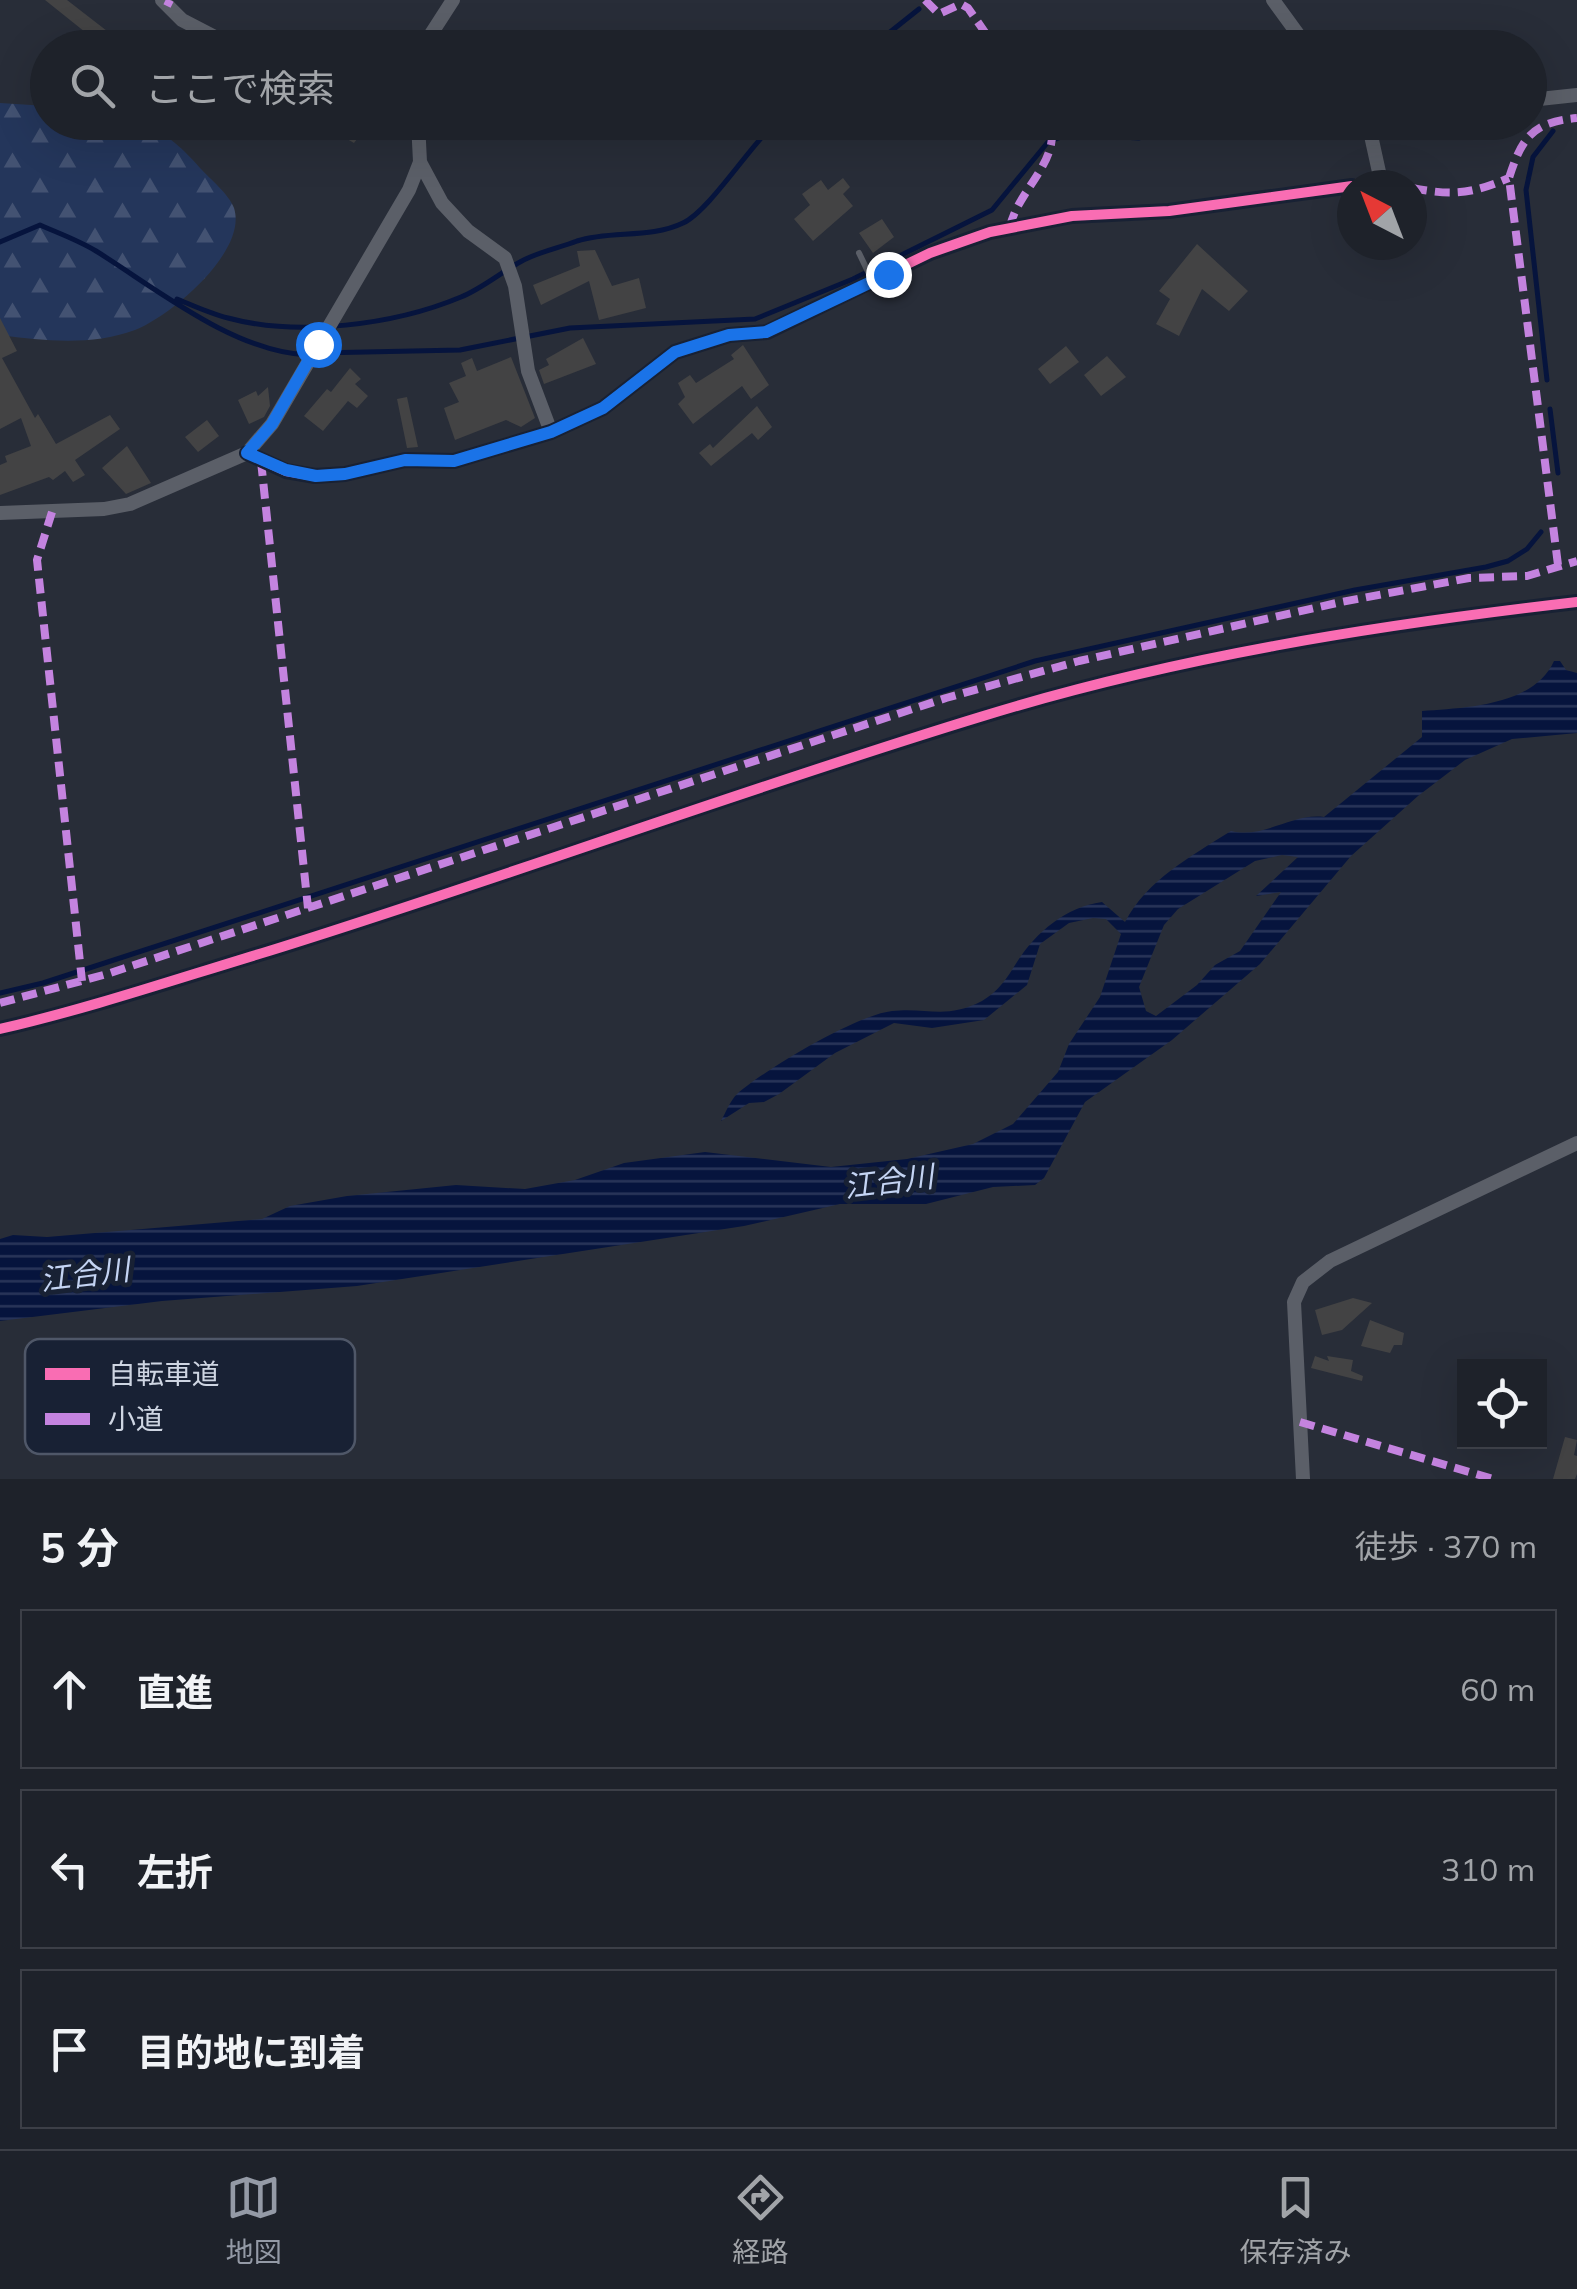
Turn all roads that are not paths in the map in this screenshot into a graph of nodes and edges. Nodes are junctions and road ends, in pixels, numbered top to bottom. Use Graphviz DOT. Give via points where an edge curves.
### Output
graph roads {
  1 [pos="162,0"];
  2 [pos="454,0"];
  3 [pos="1273,0"];
  4 [pos="201,30"];
  5 [pos="434,30"];
  6 [pos="1295,30"];
  7 [pos="1577,95"];
  8 [pos="1547,98"];
  9 [pos="419,140"];
  10 [pos="1372,140"];
  11 [pos="420,162"];
  12 [pos="1379,170"];
  13 [pos="1337,189"];
  14 [pos="859,252"];
  15 [pos="872,281"];
  16 [pos="551,432"];
  17 [pos="247,453"];
  18 [pos="0,513"];
  19 [pos="1577,602"];
  20 [pos="0,1028"];
  21 [pos="1577,1142"];
  22 [pos="1302,1479"];
  1 -- 4 [label="street"];
  2 -- 5 [label="street"];
  3 -- 6 [label="street"];
  7 -- 8 [label="street"];
  9 -- 11 [label="street"];
  10 -- 12 [label="street"];
  11 -- 16 [label="street" via="442,203 506,259 528,370"];
  11 -- 17 [label="street" via="272,424"];
  13 -- 15 [label="street" via="1019,224 930,253"];
  14 -- 15 [label="lane"];
  15 -- 16 [label="street" via="766,332 729,335 675,352 603,408"];
  16 -- 17 [label="street" via="454,461 405,460 345,474 286,470"];
  17 -- 18 [label="street" via="130,504"];
  19 -- 20 [label="street" via="1427,619 1072,692 95,1006"];
  21 -- 22 [label="street" via="1330,1261 1304,1282 1294,1302"];
}
